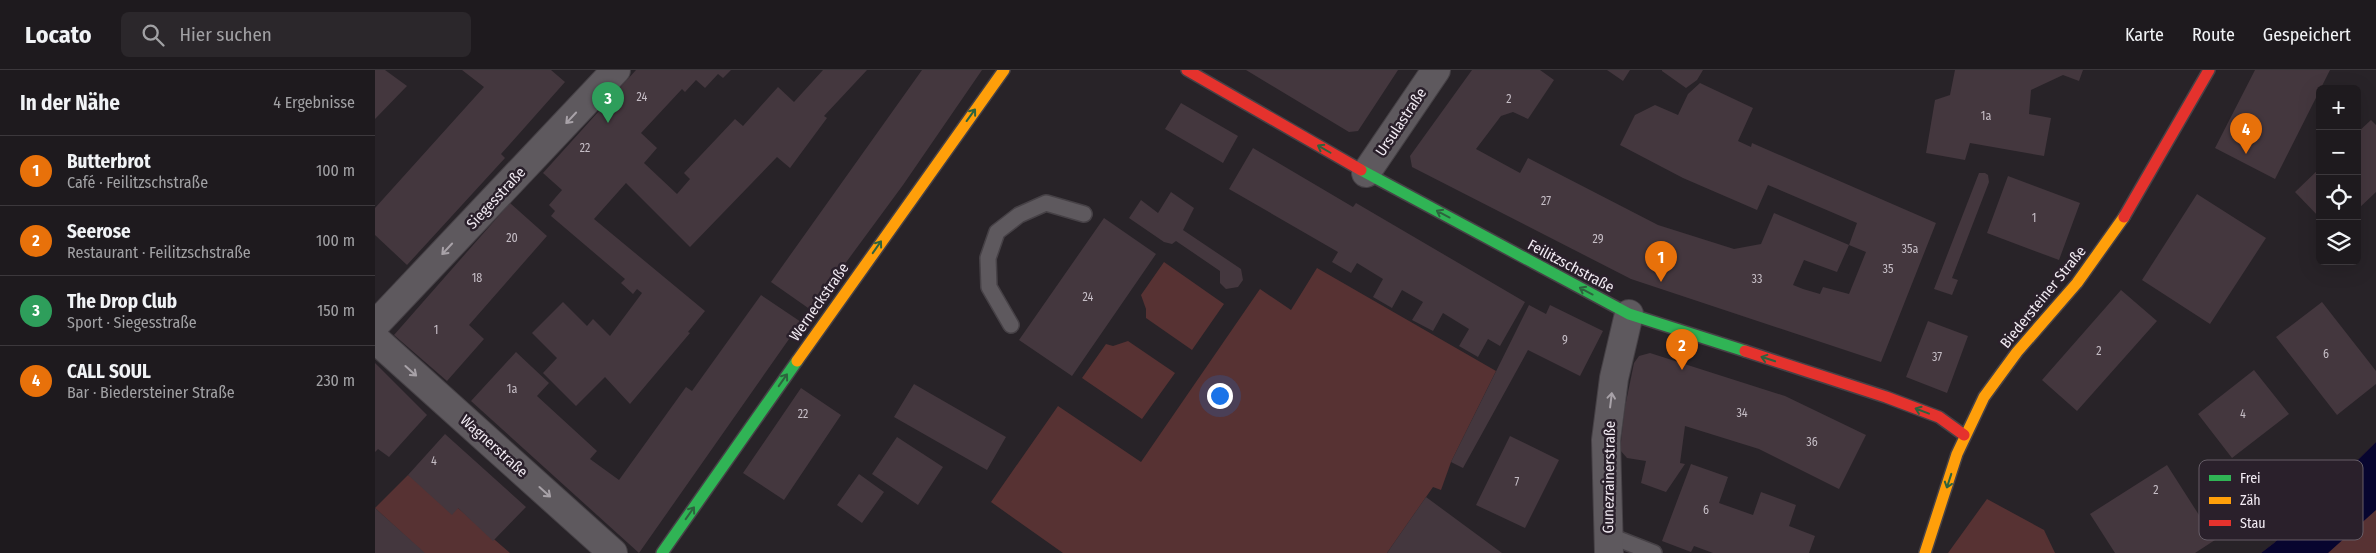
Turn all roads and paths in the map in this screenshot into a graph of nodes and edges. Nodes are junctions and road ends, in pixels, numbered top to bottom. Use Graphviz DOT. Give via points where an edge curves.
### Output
graph roads {
  1 [pos="1004,70"];
  2 [pos="1187,70"];
  3 [pos="1436,70"];
  4 [pos="2209,70"];
  5 [pos="603,74"];
  6 [pos="1367,173"];
  7 [pos="1084,214"];
  8 [pos="1629,314"];
  9 [pos="375,325"];
  10 [pos="1011,325"];
  11 [pos="375,339"];
  12 [pos="1964,435"];
  13 [pos="1608,544"];
  14 [pos="613,553"];
  15 [pos="662,553"];
  16 [pos="1655,553"];
  17 [pos="1925,553"];
  15 -- 1 [label="street, Werneckstraße, one-way"];
  6 -- 2 [label="street, Feilitzschstraße, one-way"];
  3 -- 6 [label="street, Ursulastraße"];
  4 -- 12 [label="street, Biedersteiner Straße" via="2137,197 2078,282 2002,370"];
  5 -- 9 [label="street, Siegesstraße, one-way"];
  8 -- 6 [label="street, Feilitzschstraße, one-way"];
  7 -- 10 [label="lane" via="1046,202 1019,215 997,232 988,258 989,287"];
  12 -- 8 [label="street, Feilitzschstraße, one-way" via="1939,417 1886,397"];
  13 -- 8 [label="street, Gunezrainerstraße, one-way" via="1606,440 1614,378"];
  11 -- 14 [label="street, Wagnerstraße, one-way"];
  12 -- 17 [label="street, Biedersteiner Straße, one-way"];
  13 -- 16 [label="lane"];
}
